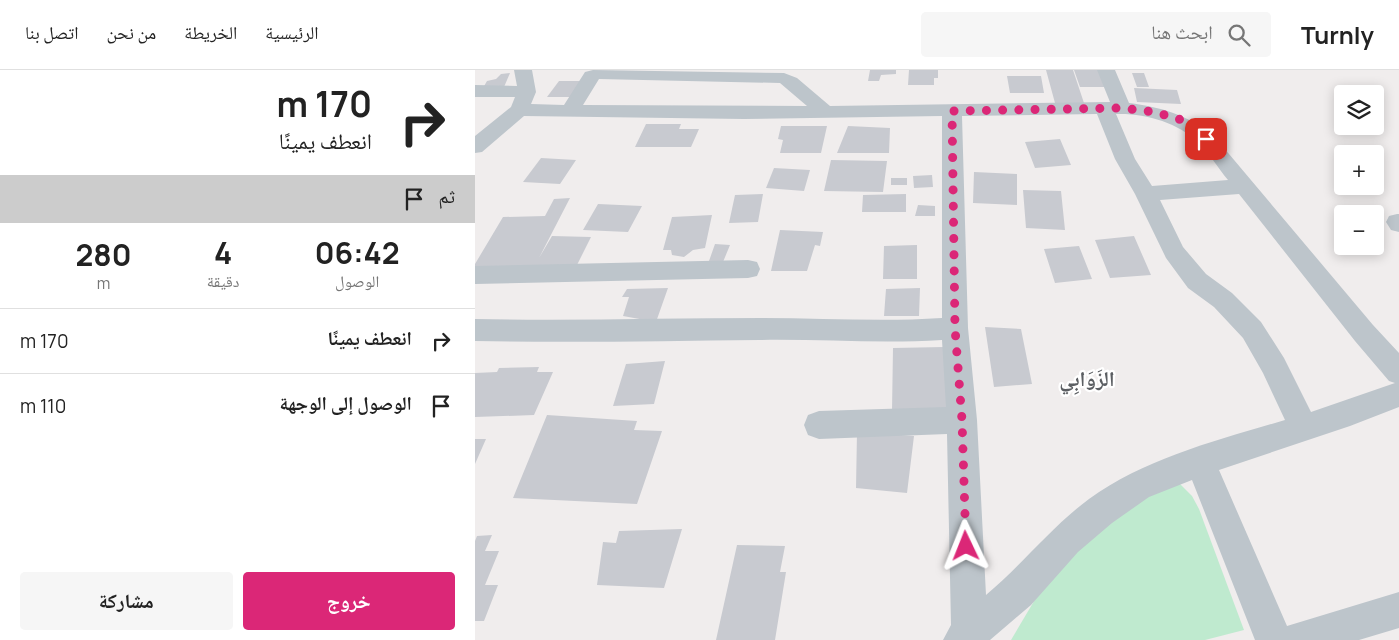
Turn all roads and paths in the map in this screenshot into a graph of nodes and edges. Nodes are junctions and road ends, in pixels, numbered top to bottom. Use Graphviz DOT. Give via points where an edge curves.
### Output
graph roads {
  1 [pos="523,70"];
  2 [pos="1107,70"];
  3 [pos="475,91"];
  4 [pos="523,101"];
  5 [pos="1113,108"];
  6 [pos="570,110"];
  7 [pos="952,111"];
  8 [pos="826,113"];
  9 [pos="475,147"];
  10 [pos="1246,186"];
  11 [pos="1146,194"];
  12 [pos="748,269"];
  13 [pos="475,275"];
  14 [pos="955,328"];
  15 [pos="475,330"];
  16 [pos="1399,372"];
  17 [pos="1399,394"];
  18 [pos="962,420"];
  19 [pos="819,425"];
  20 [pos="1304,428"];
  21 [pos="1200,461"];
  22 [pos="1399,610"];
  23 [pos="966,636"];
  24 [pos="1313,638"];
  25 [pos="1274,640"];
  1 -- 4 [label="street"];
  2 -- 5 [label="street"];
  3 -- 4 [label="street"];
  4 -- 6 [label="street"];
  4 -- 9 [label="street"];
  5 -- 7 [label="street"];
  5 -- 10 [label="street" via="1164,114 1190,126 1206,139"];
  5 -- 11 [label="street" via="1125,159"];
  6 -- 8 [label="street"];
  6 -- 8 [label="street" via="591,76 599,74 784,78"];
  7 -- 8 [label="street"];
  7 -- 14 [label="street"];
  10 -- 11 [label="street"];
  10 -- 16 [label="street"];
  11 -- 20 [label="street" via="1174,252 1197,281 1223,300 1252,330 1274,366"];
  12 -- 13 [label="street"];
  14 -- 15 [label="street" via="558,333"];
  14 -- 18 [label="street"];
  17 -- 20 [label="street"];
  18 -- 19 [label="street"];
  18 -- 23 [label="street"];
  20 -- 21 [label="street"];
  21 -- 23 [label="street" via="1138,486 1100,511 1066,540 1018,592"];
  21 -- 25 [label="street"];
  22 -- 24 [label="street"];
}
